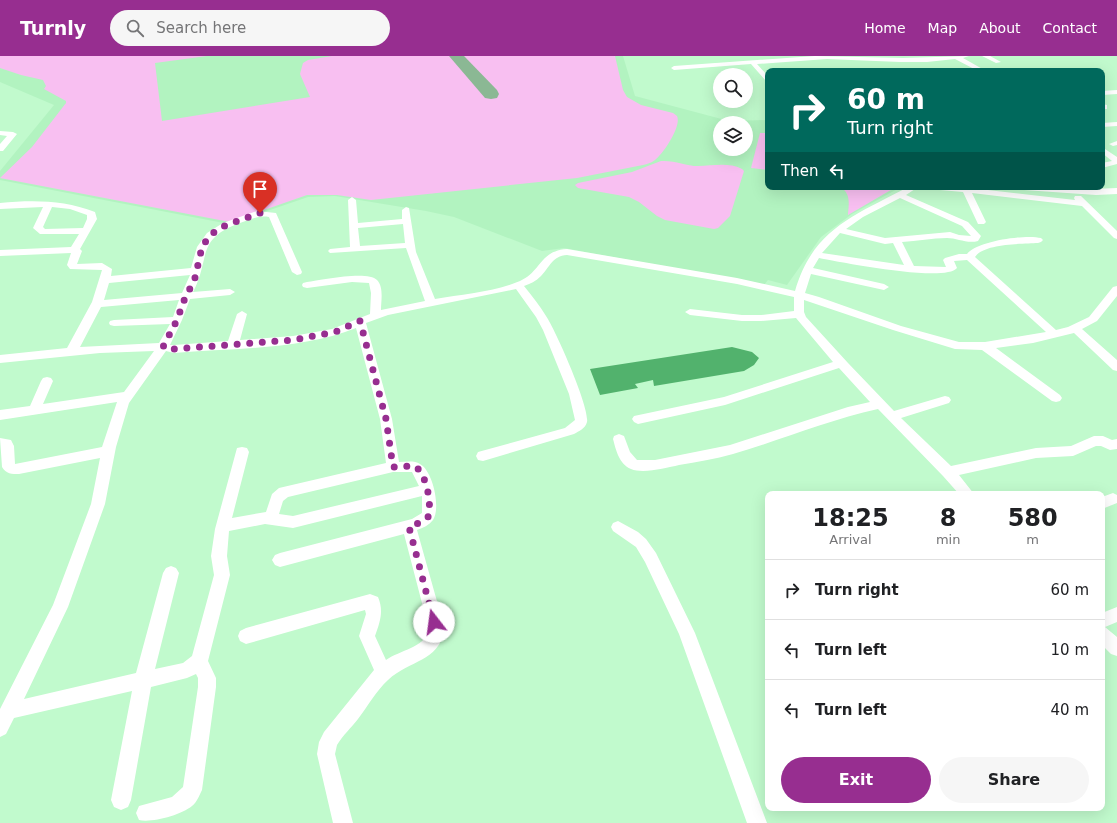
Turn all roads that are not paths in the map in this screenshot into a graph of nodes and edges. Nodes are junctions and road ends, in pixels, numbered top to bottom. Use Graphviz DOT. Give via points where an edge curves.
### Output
graph roads {
  1 [pos="717,56"];
  2 [pos="966,56"];
  3 [pos="986,56"];
  4 [pos="956,57"];
  5 [pos="900,58"];
  6 [pos="998,62"];
  7 [pos="753,63"];
  8 [pos="722,64"];
  9 [pos="674,68"];
  10 [pos="898,68"];
  11 [pos="977,68"];
  12 [pos="765,77"];
  13 [pos="1117,92"];
  14 [pos="1105,93"];
  15 [pos="1117,124"];
  16 [pos="1105,125"];
  17 [pos="0,134"];
  18 [pos="0,149"];
  19 [pos="1105,151"];
  20 [pos="1117,161"];
  21 [pos="1105,165"];
  22 [pos="909,190"];
  23 [pos="960,190"];
  24 [pos="979,190"];
  25 [pos="1059,190"];
  26 [pos="967,191"];
  27 [pos="1071,191"];
  28 [pos="1113,191"];
  29 [pos="17,194"];
  30 [pos="900,195"];
  31 [pos="1117,197"];
  32 [pos="352,200"];
  33 [pos="49,204"];
  34 [pos="1084,204"];
  35 [pos="0,206"];
  36 [pos="406,210"];
  37 [pos="407,221"];
  38 [pos="981,222"];
  39 [pos="353,226"];
  40 [pos="839,230"];
  41 [pos="86,231"];
  42 [pos="1117,236"];
  43 [pos="1038,240"];
  44 [pos="897,242"];
  45 [pos="410,245"];
  46 [pos="355,249"];
  47 [pos="74,250"];
  48 [pos="333,251"];
  49 [pos="0,253"];
  50 [pos="816,255"];
  51 [pos="970,257"];
  52 [pos="807,270"];
  53 [pos="911,270"];
  54 [pos="196,271"];
  55 [pos="297,272"];
  56 [pos="106,280"];
  57 [pos="307,285"];
  58 [pos="518,285"];
  59 [pos="884,287"];
  60 [pos="1117,290"];
  61 [pos="230,292"];
  62 [pos="186,295"];
  63 [pos="799,296"];
  64 [pos="431,303"];
  65 [pos="97,304"];
  66 [pos="690,312"];
  67 [pos="242,314"];
  68 [pos="799,314"];
  69 [pos="375,316"];
  70 [pos="177,320"];
  71 [pos="360,321"];
  72 [pos="114,323"];
  73 [pos="1075,328"];
  74 [pos="1054,334"];
  75 [pos="233,345"];
  76 [pos="985,346"];
  77 [pos="163,347"];
  78 [pos="71,352"];
  79 [pos="2,358"];
  80 [pos="842,363"];
  81 [pos="1117,367"];
  82 [pos="0,369"];
  83 [pos="47,381"];
  84 [pos="127,396"];
  85 [pos="1056,398"];
  86 [pos="944,400"];
  87 [pos="881,404"];
  88 [pos="34,410"];
  89 [pos="0,415"];
  90 [pos="892,416"];
  91 [pos="638,419"];
  92 [pos="619,439"];
  93 [pos="0,443"];
  94 [pos="1117,444"];
  95 [pos="108,451"];
  96 [pos="242,452"];
  97 [pos="483,456"];
  98 [pos="393,467"];
  99 [pos="6,471"];
  100 [pos="948,472"];
  101 [pos="428,489"];
  102 [pos="964,491"];
  103 [pos="271,518"];
  104 [pos="223,526"];
  105 [pos="618,526"];
  106 [pos="409,527"];
  107 [pos="280,560"];
  108 [pos="171,573"];
  109 [pos="1117,614"];
  110 [pos="1105,620"];
  111 [pos="246,636"];
  112 [pos="1105,637"];
  113 [pos="1117,648"];
  114 [pos="199,661"];
  115 [pos="384,673"];
  116 [pos="143,681"];
  117 [pos="8,711"];
  118 [pos="0,728"];
  119 [pos="121,800"];
  120 [pos="146,814"];
  121 [pos="342,823"];
  122 [pos="757,823"];
  1 -- 8 [label="street"];
  2 -- 4 [label="street"];
  3 -- 6 [label="street"];
  4 -- 5 [label="street"];
  4 -- 11 [label="street"];
  5 -- 7 [label="street" via="827,57"];
  5 -- 10 [label="street" via="901,64"];
  7 -- 8 [label="street"];
  7 -- 12 [label="street"];
  8 -- 9 [label="street"];
  13 -- 14 [label="street"];
  15 -- 16 [label="street"];
  17 -- 18 [label="street" via="13,134"];
  19 -- 20 [label="street"];
  20 -- 21 [label="street"];
  22 -- 30 [label="street"];
  23 -- 26 [label="street"];
  24 -- 26 [label="street"];
  24 -- 34 [label="street"];
  25 -- 27 [label="street"];
  26 -- 38 [label="street"];
  27 -- 28 [label="street"];
  27 -- 34 [label="street"];
  28 -- 31 [label="street"];
  29 -- 35 [label="street"];
  30 -- 40 [label="street"];
  30 -- 44 [label="street" via="965,224 976,236 975,239 970,239 950,235"];
  32 -- 39 [label="street"];
  33 -- 35 [label="street"];
  33 -- 41 [label="street" via="77,208 92,214"];
  33 -- 41 [label="street" via="38,228 40,230"];
  34 -- 42 [label="street"];
  36 -- 37 [label="street"];
  37 -- 39 [label="street"];
  37 -- 45 [label="street"];
  39 -- 46 [label="street"];
  40 -- 44 [label="street" via="870,239"];
  40 -- 50 [label="street" via="830,236"];
  41 -- 47 [label="street"];
  43 -- 51 [label="street" via="985,246 972,252"];
  44 -- 53 [label="street"];
  45 -- 46 [label="street"];
  45 -- 64 [label="street"];
  46 -- 48 [label="street"];
  47 -- 49 [label="street"];
  47 -- 56 [label="street" via="77,251 72,265 74,267 102,266 107,269"];
  50 -- 52 [label="street"];
  50 -- 53 [label="street"];
  51 -- 53 [label="street" via="959,256 948,260 952,267 948,270"];
  51 -- 74 [label="street"];
  52 -- 59 [label="street"];
  52 -- 63 [label="street"];
  54 -- 55 [label="street" via="202,247 210,235 232,222 267,213 273,215"];
  54 -- 56 [label="street"];
  54 -- 62 [label="street" via="194,282"];
  56 -- 65 [label="street"];
  57 -- 69 [label="street" via="370,279 375,288"];
  58 -- 63 [label="street" via="536,276 553,255 567,252 737,281"];
  58 -- 64 [label="street"];
  58 -- 97 [label="street" via="549,330 575,394 580,424 568,431"];
  60 -- 73 [label="street" via="1093,318"];
  61 -- 62 [label="street"];
  62 -- 65 [label="street"];
  62 -- 70 [label="street"];
  63 -- 68 [label="street"];
  63 -- 76 [label="street" via="959,346"];
  64 -- 69 [label="street"];
  65 -- 78 [label="street"];
  66 -- 68 [label="street" via="742,318"];
  67 -- 75 [label="street"];
  68 -- 80 [label="street"];
  69 -- 71 [label="street"];
  70 -- 72 [label="street"];
  70 -- 77 [label="street"];
  71 -- 75 [label="street" via="335,332 293,340"];
  71 -- 98 [label="street" via="386,419"];
  73 -- 74 [label="street"];
  73 -- 81 [label="street"];
  74 -- 76 [label="street"];
  75 -- 77 [label="street" via="174,349"];
  76 -- 85 [label="street"];
  77 -- 78 [label="street"];
  77 -- 84 [label="street"];
  78 -- 79 [label="street"];
  79 -- 82 [label="street"];
  80 -- 87 [label="street"];
  80 -- 91 [label="street" via="725,401"];
  83 -- 88 [label="street"];
  84 -- 88 [label="street"];
  84 -- 95 [label="street"];
  86 -- 90 [label="street"];
  87 -- 90 [label="street"];
  87 -- 92 [label="street" via="852,410 731,450 655,465 635,465 629,461"];
  88 -- 89 [label="street"];
  90 -- 100 [label="street"];
  93 -- 99 [label="street" via="7,446 9,467"];
  94 -- 100 [label="street" via="1094,441 1073,451 1036,453"];
  95 -- 99 [label="street"];
  95 -- 117 [label="street" via="98,504 60,607"];
  96 -- 104 [label="street"];
  98 -- 101 [label="street" via="415,466"];
  98 -- 103 [label="street" via="284,492 277,498"];
  100 -- 102 [label="street"];
  101 -- 103 [label="street" via="293,522 284,523"];
  101 -- 106 [label="street" via="429,516"];
  103 -- 104 [label="street"];
  104 -- 114 [label="street" via="219,556 222,575"];
  105 -- 122 [label="street" via="641,543 651,558 687,633"];
  106 -- 107 [label="street"];
  106 -- 115 [label="street" via="437,630 436,638 426,649 401,659"];
  108 -- 116 [label="street"];
  109 -- 110 [label="street"];
  111 -- 115 [label="street" via="370,601 374,614 368,636"];
  112 -- 113 [label="street"];
  114 -- 116 [label="street" via="187,670"];
  114 -- 120 [label="street" via="207,678 192,790 183,802"];
  115 -- 121 [label="street" via="328,743 326,754"];
  116 -- 117 [label="street"];
  116 -- 119 [label="street"];
  117 -- 118 [label="street"];
}
